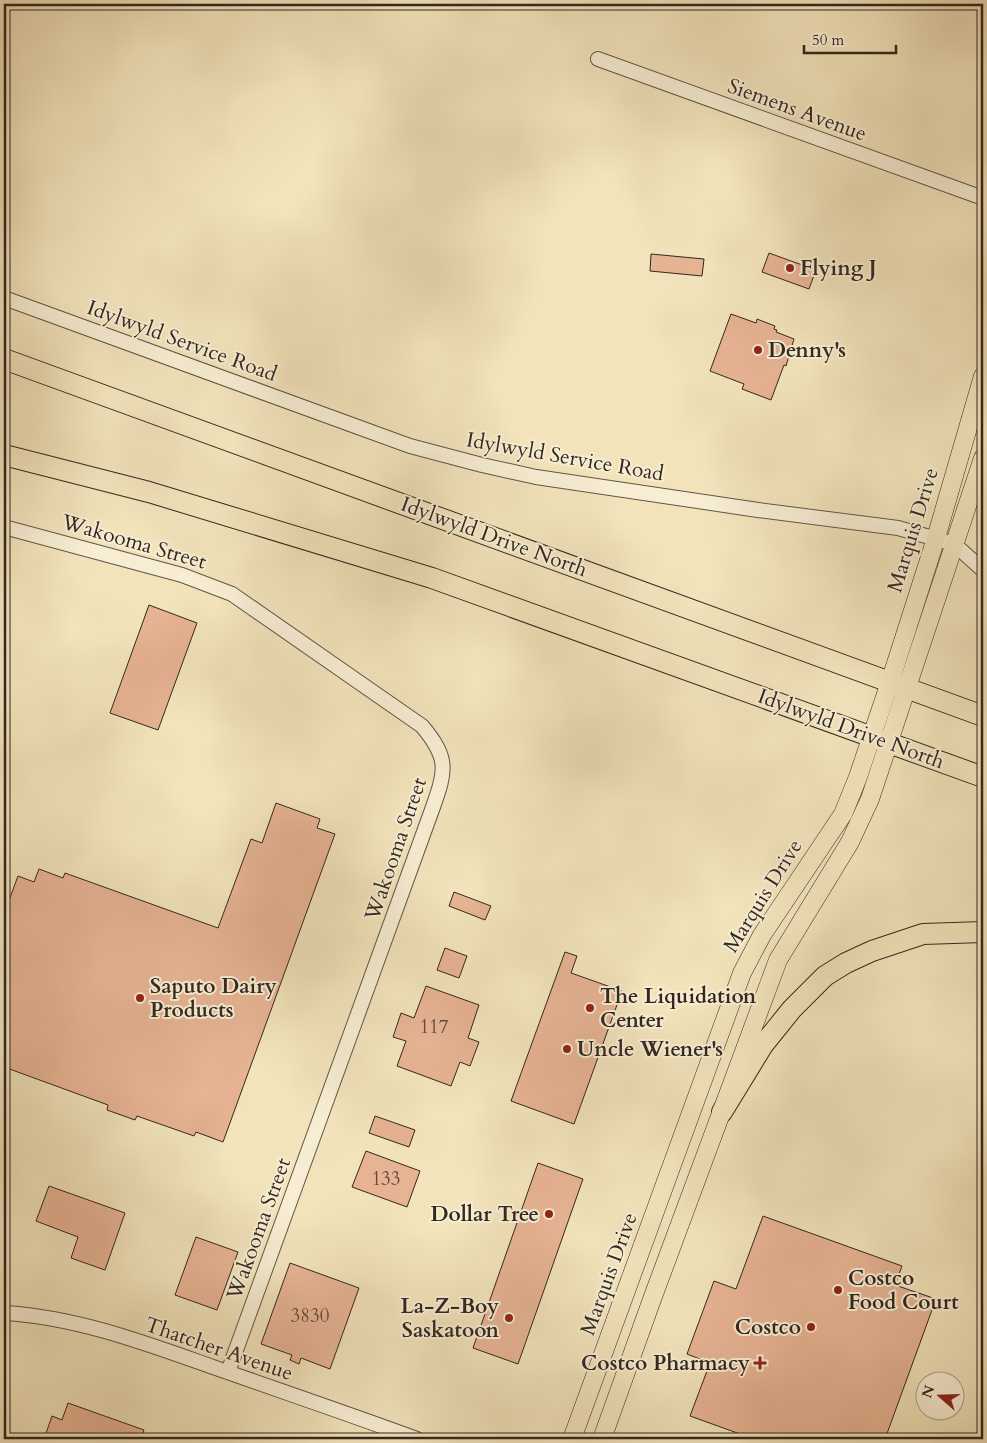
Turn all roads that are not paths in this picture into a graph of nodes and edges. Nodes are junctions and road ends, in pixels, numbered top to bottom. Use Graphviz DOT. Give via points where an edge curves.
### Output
graph roads {
  1 [pos="598,59"];
  2 [pos="983,198"];
  3 [pos="4,298"];
  4 [pos="4,359"];
  5 [pos="983,376"];
  6 [pos="4,455"];
  7 [pos="983,458"];
  8 [pos="4,527"];
  9 [pos="936,538"];
  10 [pos="954,544"];
  11 [pos="983,570"];
  12 [pos="899,685"];
  13 [pos="983,716"];
  14 [pos="880,739"];
  15 [pos="983,777"];
  16 [pos="983,932"];
  17 [pos="722,1112"];
  18 [pos="4,1313"];
  19 [pos="228,1372"];
  20 [pos="582,1412"];
  21 [pos="612,1413"];
  22 [pos="417,1439"];
  23 [pos="562,1439"];
  24 [pos="572,1439"];
  25 [pos="602,1439"];
  26 [pos="608,1439"];
  1 -- 2 [label="street, Siemens Avenue"];
  3 -- 9 [label="street, Idylwyld Service Road" via="410,446 482,465 536,477 876,524"];
  4 -- 12 [label="highway, Idylwyld Drive North"];
  5 -- 9 [label="main road, Marquis Drive"];
  6 -- 14 [label="highway, Idylwyld Drive North" via="150,492 432,578"];
  7 -- 10 [label="main road, Marquis Drive"];
  8 -- 19 [label="street, Wakooma Street" via="182,575 232,594 422,726 440,751 444,769 438,794"];
  9 -- 10 [label="street, Idylwyld Service Road"];
  9 -- 12 [label="main road, Marquis Drive"];
  10 -- 11 [label="street, Idylwyld Service Road"];
  10 -- 12 [label="main road, Marquis Drive"];
  12 -- 13 [label="highway, Idylwyld Drive North"];
  12 -- 14 [label="main road, Marquis Drive"];
  14 -- 15 [label="highway, Idylwyld Drive North"];
  14 -- 17 [label="main road, Marquis Drive" via="870,799 850,842 778,960"];
  14 -- 20 [label="main road, Marquis Drive" via="843,814 762,935 742,973"];
  16 -- 17 [label="highway" via="923,934 872,951 825,976 763,1045"];
  17 -- 21 [label="main road, Marquis Drive"];
  18 -- 19 [label="street, Thatcher Avenue" via="42,1317 109,1332"];
  19 -- 22 [label="street, Thatcher Avenue"];
  20 -- 23 [label="main road"];
  20 -- 24 [label="main road, Marquis Drive"];
  21 -- 25 [label="main road, Marquis Drive"];
  21 -- 26 [label="main road"];
}
